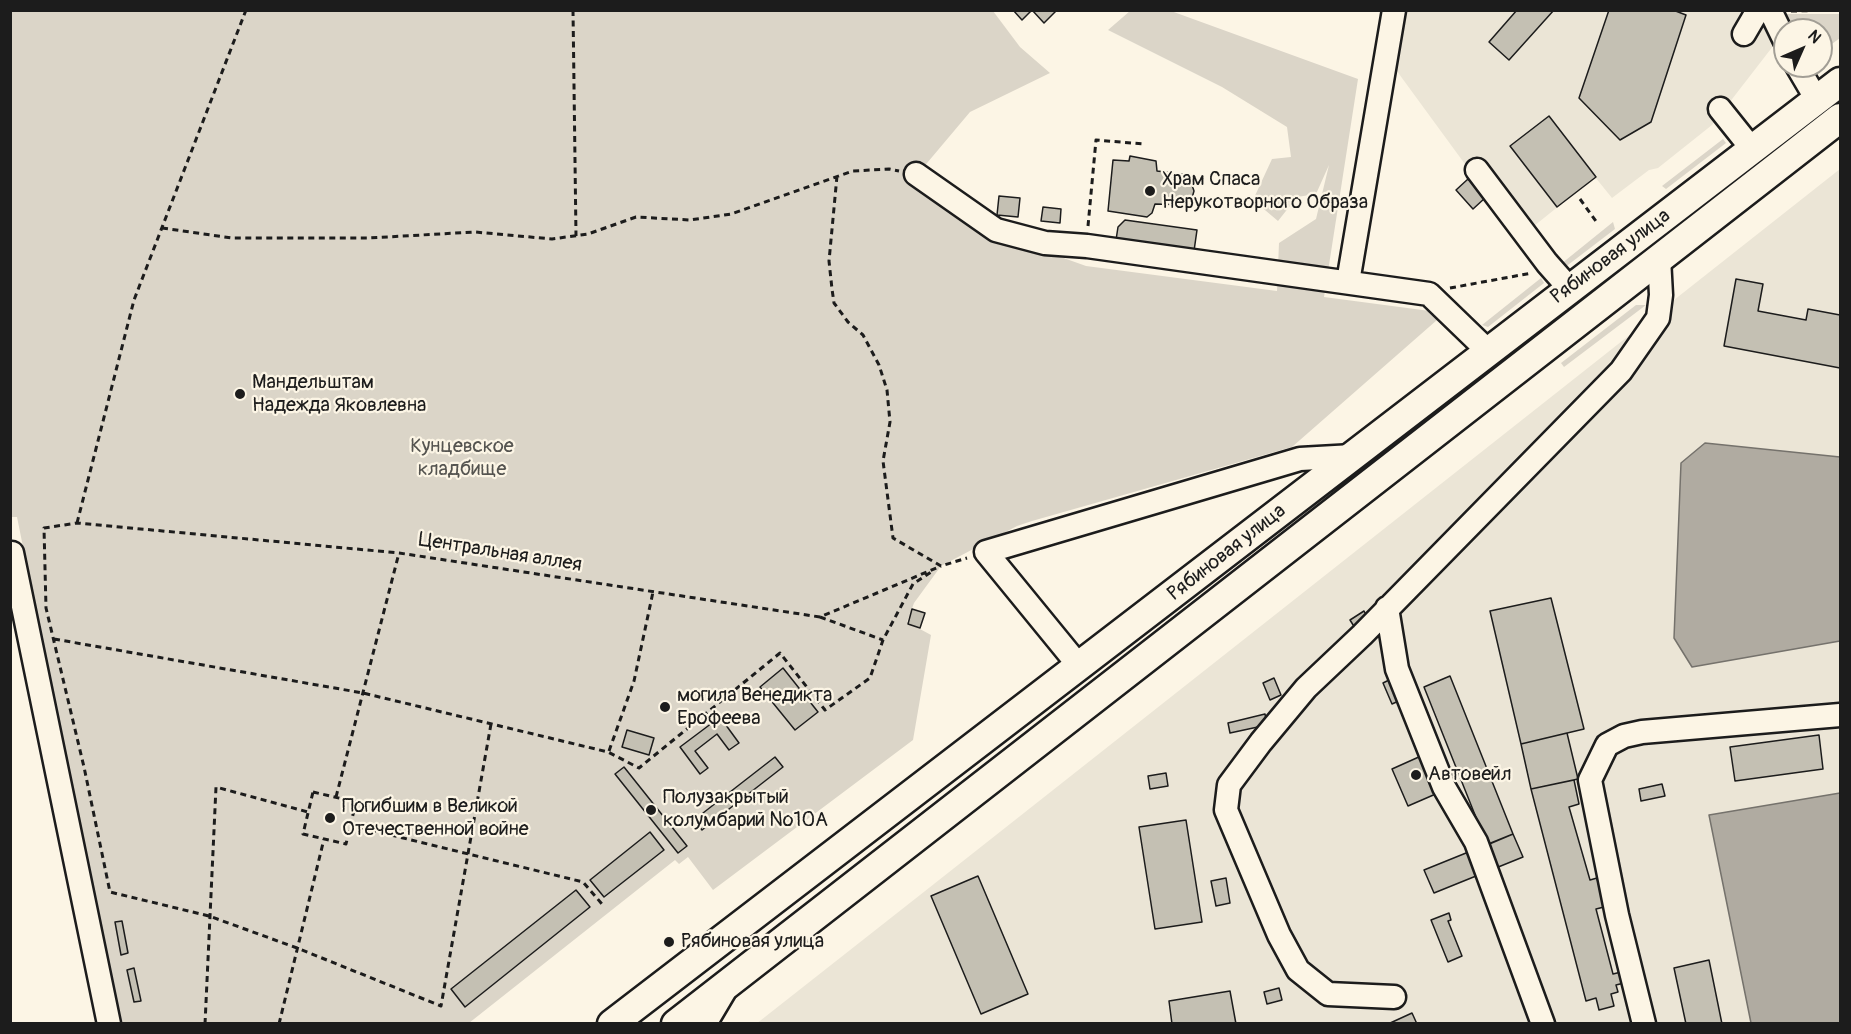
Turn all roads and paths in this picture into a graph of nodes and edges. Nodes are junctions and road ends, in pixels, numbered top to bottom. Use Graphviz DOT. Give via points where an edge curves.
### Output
graph roads {
  1 [pos="246,10"];
  2 [pos="573,10"];
  3 [pos="1394,10"];
  4 [pos="1840,10"];
  5 [pos="1767,11"];
  6 [pos="1744,34"];
  7 [pos="1804,78"];
  8 [pos="1840,82"];
  9 [pos="1817,100"];
  10 [pos="1720,109"];
  11 [pos="1840,118"];
  12 [pos="1144,144"];
  13 [pos="1752,149"];
  14 [pos="1477,170"];
  15 [pos="915,174"];
  16 [pos="837,176"];
  17 [pos="1580,199"];
  18 [pos="1598,224"];
  19 [pos="1088,225"];
  20 [pos="162,228"];
  21 [pos="576,236"];
  22 [pos="1659,258"];
  23 [pos="1537,273"];
  24 [pos="1348,282"];
  25 [pos="1570,289"];
  26 [pos="1429,294"];
  27 [pos="1488,351"];
  28 [pos="1353,456"];
  29 [pos="77,523"];
  30 [pos="986,552"];
  31 [pos="12,553"];
  32 [pos="399,554"];
  33 [pos="940,566"];
  34 [pos="653,591"];
  35 [pos="1387,608"];
  36 [pos="820,616"];
  37 [pos="54,639"];
  38 [pos="883,640"];
  39 [pos="1080,667"];
  40 [pos="363,693"];
  41 [pos="1840,715"];
  42 [pos="491,724"];
  43 [pos="608,752"];
  44 [pos="336,797"];
  45 [pos="308,812"];
  46 [pos="350,825"];
  47 [pos="324,839"];
  48 [pos="468,855"];
  49 [pos="602,904"];
  50 [pos="209,916"];
  51 [pos="297,948"];
  52 [pos="730,981"];
  53 [pos="1394,997"];
  54 [pos="109,1023"];
  55 [pos="205,1023"];
  56 [pos="279,1023"];
  57 [pos="612,1023"];
  58 [pos="676,1023"];
  59 [pos="705,1023"];
  60 [pos="1543,1023"];
  61 [pos="1644,1023"];
  1 -- 20 [label="path"];
  2 -- 21 [label="path"];
  3 -- 24 [label="street"];
  4 -- 5 [label="path"];
  5 -- 6 [label="street"];
  7 -- 9 [label="street"];
  8 -- 9 [label="main road, Рябиновая улица"];
  9 -- 13 [label="main road, Рябиновая улица"];
  10 -- 13 [label="street"];
  11 -- 22 [label="main road, Рябиновая улица"];
  12 -- 19 [label="path" via="1096,140"];
  13 -- 25 [label="main road, Рябиновая улица"];
  14 -- 25 [label="street"];
  15 -- 16 [label="path" via="889,169"];
  15 -- 24 [label="street" via="996,230 1024,238"];
  16 -- 21 [label="path" via="731,214 690,220 636,217"];
  16 -- 33 [label="path" via="830,261 834,303 862,335 879,365 887,390 890,422 884,460 893,538"];
  17 -- 18 [label="path"];
  20 -- 21 [label="path" via="232,238 475,232 552,239"];
  20 -- 29 [label="path" via="134,300"];
  22 -- 35 [label="street" via="1658,318 1621,371"];
  22 -- 52 [label="main road, Рябиновая улица"];
  23 -- 26 [label="path" via="1463,284"];
  24 -- 26 [label="street"];
  25 -- 27 [label="main road, Рябиновая улица"];
  26 -- 27 [label="street"];
  27 -- 28 [label="main road, Рябиновая улица"];
  28 -- 30 [label="street" via="1300,459"];
  28 -- 39 [label="main road, Рябиновая улица"];
  29 -- 32 [label="path, Центральная аллея"];
  29 -- 37 [label="path, Центральная аллея" via="44,528 46,608"];
  30 -- 33 [label="path"];
  30 -- 39 [label="street"];
  31 -- 54 [label="street"];
  32 -- 34 [label="path, Центральная аллея"];
  32 -- 40 [label="path"];
  33 -- 36 [label="path"];
  33 -- 38 [label="path" via="913,584"];
  34 -- 36 [label="path, Центральная аллея"];
  34 -- 43 [label="path" via="634,681"];
  35 -- 53 [label="street" via="1306,688 1262,742 1229,785 1226,810 1298,970 1328,994"];
  35 -- 60 [label="street" via="1397,669 1444,787 1476,842"];
  36 -- 38 [label="path, Центральная аллея"];
  37 -- 40 [label="path"];
  37 -- 50 [label="path" via="110,892"];
  38 -- 43 [label="path" via="870,678 825,710 780,653 639,768"];
  39 -- 57 [label="main road, Рябиновая улица"];
  40 -- 42 [label="path"];
  40 -- 44 [label="path"];
  41 -- 61 [label="street" via="1642,732 1606,745 1590,780"];
  42 -- 43 [label="path"];
  42 -- 48 [label="path"];
  44 -- 45 [label="path" via="313,792"];
  44 -- 46 [label="path" via="356,802"];
  45 -- 47 [label="path" via="303,834"];
  45 -- 50 [label="path" via="216,787"];
  46 -- 47 [label="path" via="346,844"];
  46 -- 48 [label="path"];
  47 -- 51 [label="path"];
  48 -- 49 [label="path" via="583,882"];
  48 -- 51 [label="path" via="441,1006"];
  50 -- 51 [label="path"];
  50 -- 55 [label="path"];
  51 -- 56 [label="path"];
  52 -- 58 [label="main road, Рябиновая улица"];
  52 -- 59 [label="street"];
}
